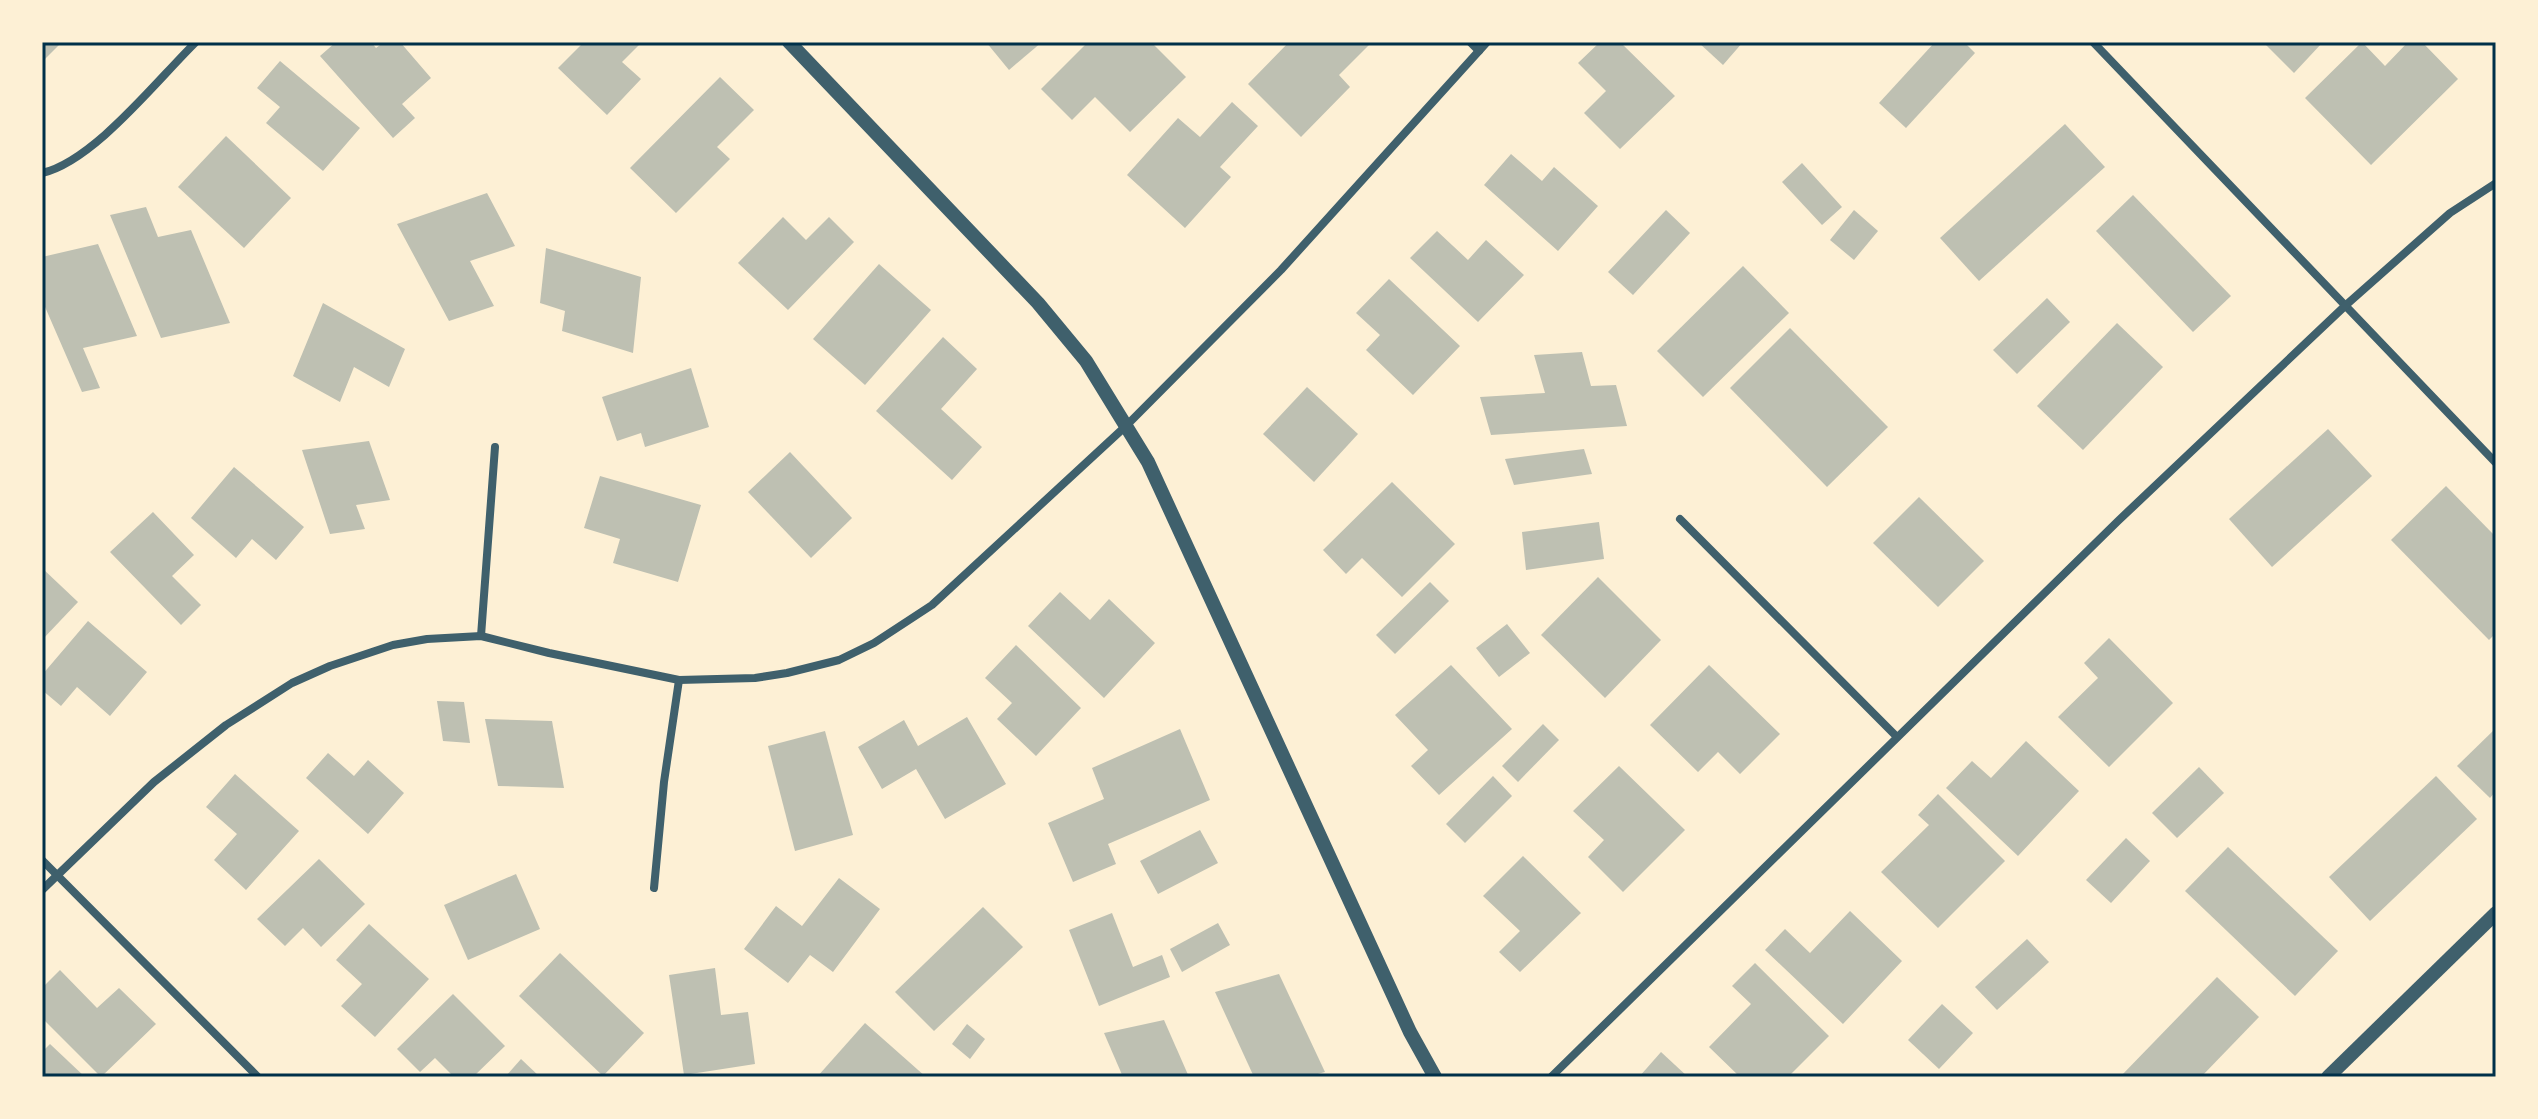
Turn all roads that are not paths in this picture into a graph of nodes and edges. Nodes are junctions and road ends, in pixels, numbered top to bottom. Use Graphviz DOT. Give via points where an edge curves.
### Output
graph roads {
  1 [pos="196,42"];
  2 [pos="789,42"];
  3 [pos="1470,42"];
  4 [pos="1487,42"];
  5 [pos="2093,42"];
  6 [pos="1479,51"];
  7 [pos="42,173"];
  8 [pos="2496,183"];
  9 [pos="2346,305"];
  10 [pos="1127,425"];
  11 [pos="495,447"];
  12 [pos="2496,463"];
  13 [pos="1680,519"];
  14 [pos="481,636"];
  15 [pos="679,680"];
  16 [pos="1897,737"];
  17 [pos="42,860"];
  18 [pos="57,875"];
  19 [pos="654,888"];
  20 [pos="42,890"];
  21 [pos="2496,913"];
  22 [pos="258,1077"];
  23 [pos="1435,1077"];
  24 [pos="1551,1077"];
  25 [pos="2328,1077"];
  1 -- 7 [label="street" via="74,159"];
  2 -- 10 [label="street" via="1038,303 1086,361"];
  3 -- 6 [label="street"];
  4 -- 6 [label="street"];
  5 -- 9 [label="street"];
  6 -- 10 [label="street" via="1281,270"];
  8 -- 9 [label="street" via="2450,213"];
  9 -- 12 [label="street"];
  9 -- 16 [label="street"];
  10 -- 15 [label="street" via="932,605 874,643 839,660 787,673"];
  10 -- 23 [label="street"];
  11 -- 14 [label="street"];
  13 -- 16 [label="street"];
  14 -- 15 [label="street"];
  14 -- 18 [label="street" via="393,645 292,683 226,725 154,782"];
  15 -- 19 [label="street"];
  16 -- 24 [label="street"];
  17 -- 18 [label="street"];
  18 -- 20 [label="street"];
  18 -- 22 [label="street"];
  21 -- 25 [label="street"];
}
